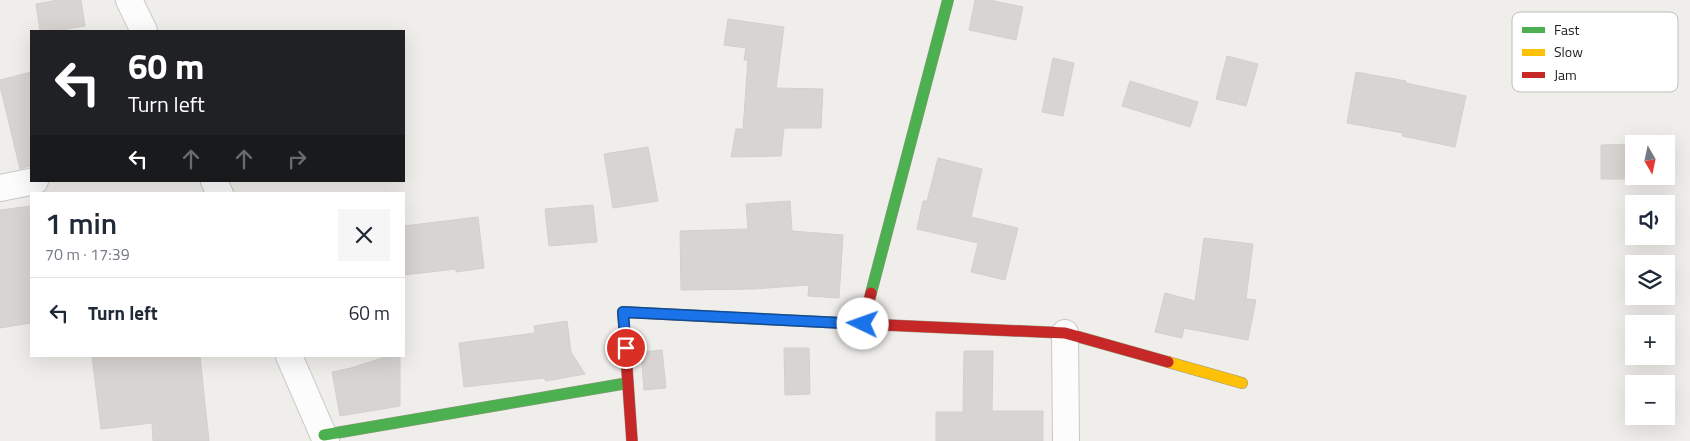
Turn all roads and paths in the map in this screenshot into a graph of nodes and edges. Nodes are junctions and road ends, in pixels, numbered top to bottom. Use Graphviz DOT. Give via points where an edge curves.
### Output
graph roads {
  1 [pos="129,0"];
  2 [pos="948,0"];
  3 [pos="144,30"];
  4 [pos="30,182"];
  5 [pos="0,188"];
  6 [pos="863,324"];
  7 [pos="1065,332"];
  8 [pos="289,357"];
  9 [pos="628,383"];
  10 [pos="1242,383"];
  11 [pos="325,438"];
  12 [pos="632,441"];
  13 [pos="1066,441"];
  1 -- 3 [label="street"];
  2 -- 6 [label="street"];
  4 -- 5 [label="street"];
  6 -- 7 [label="street"];
  6 -- 9 [label="street" via="623,312"];
  7 -- 10 [label="street"];
  7 -- 13 [label="street"];
  8 -- 11 [label="street"];
  9 -- 11 [label="street"];
  9 -- 12 [label="street"];
}
